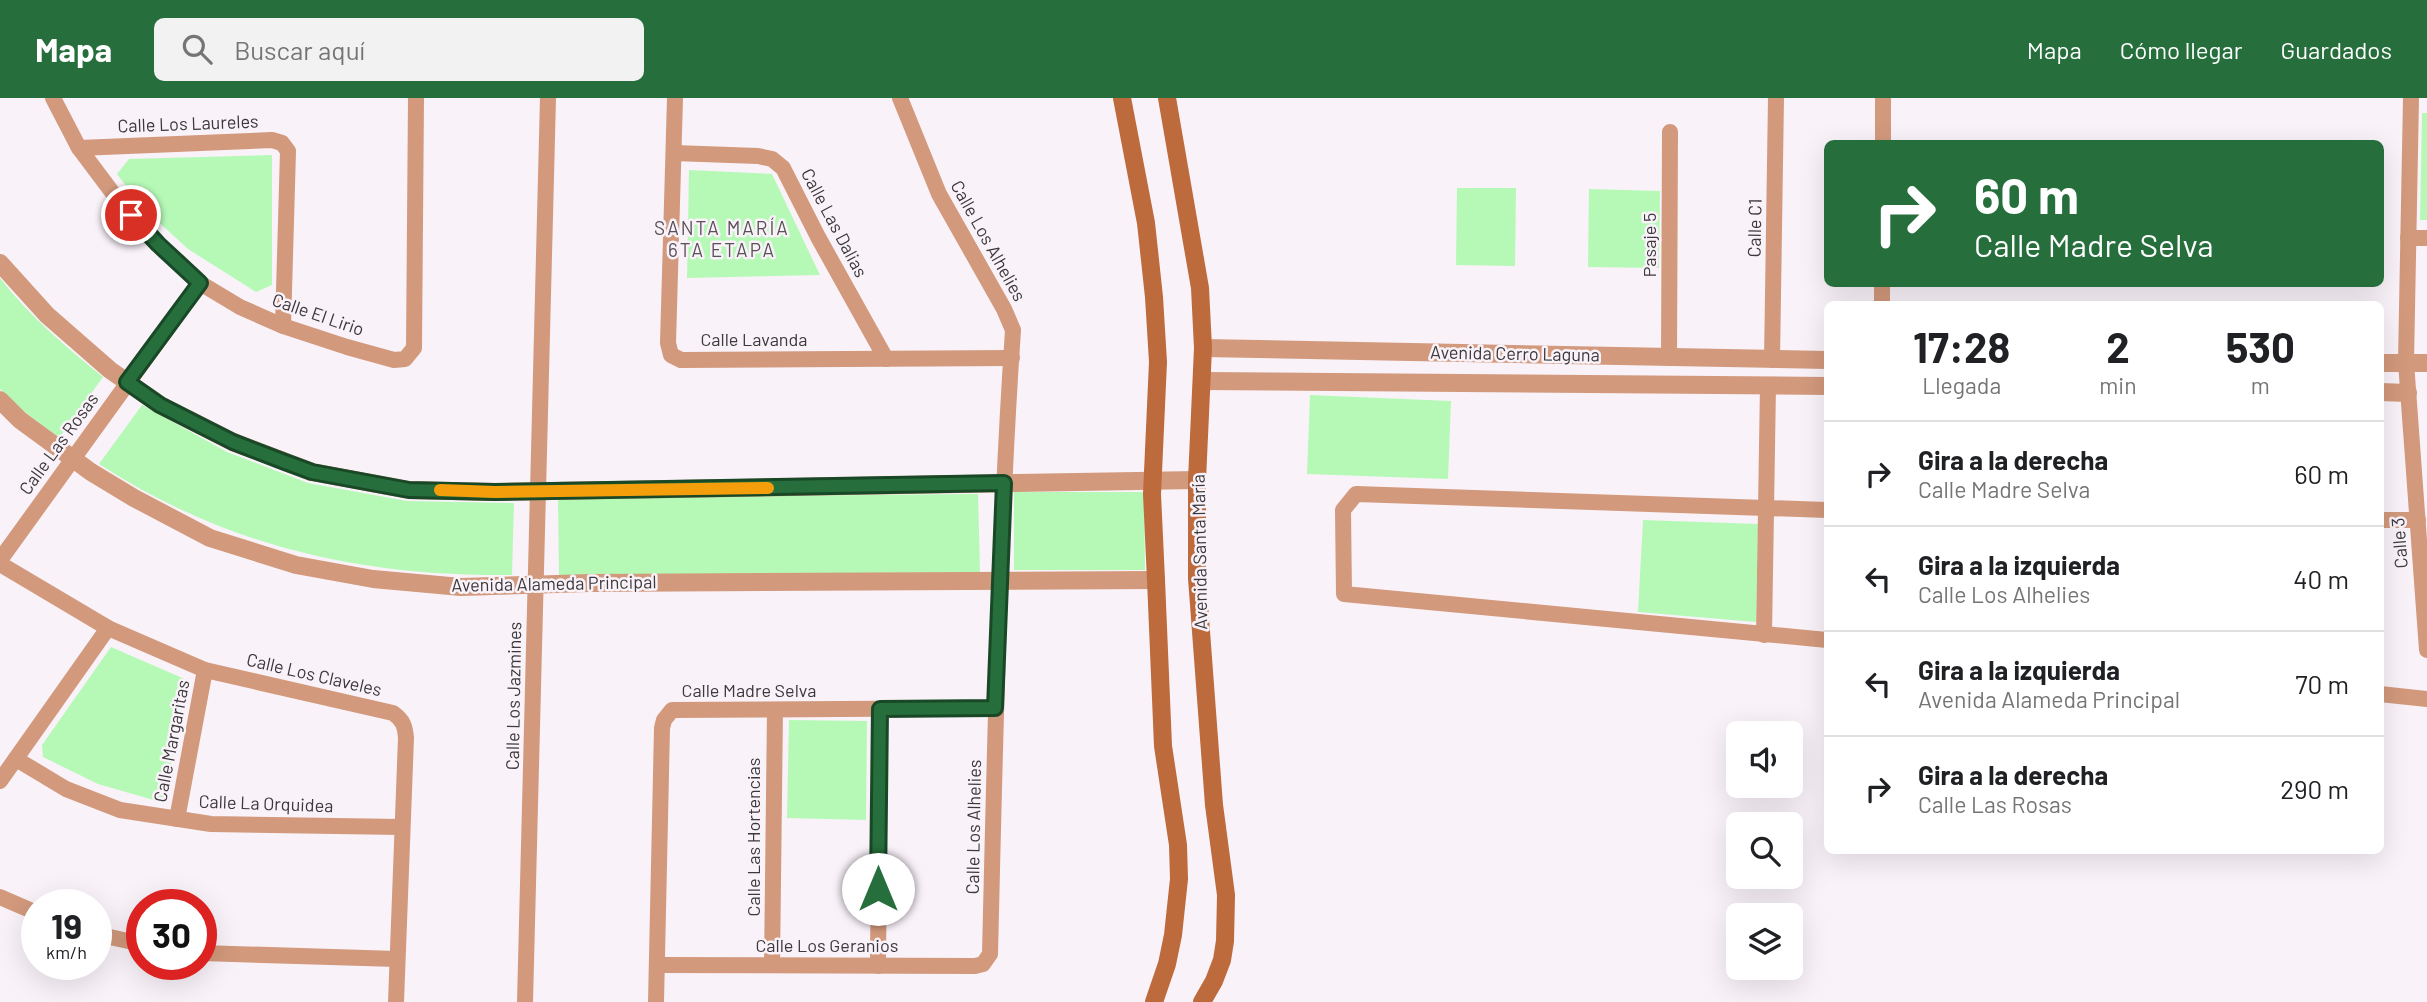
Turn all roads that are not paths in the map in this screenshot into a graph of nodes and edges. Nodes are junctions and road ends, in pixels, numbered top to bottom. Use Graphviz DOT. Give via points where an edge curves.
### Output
graph roads {
  1 [pos="53,98"];
  2 [pos="416,98"];
  3 [pos="548,98"];
  4 [pos="675,98"];
  5 [pos="900,98"];
  6 [pos="1122,98"];
  7 [pos="1167,98"];
  8 [pos="1776,98"];
  9 [pos="1883,98"];
  10 [pos="2411,98"];
  11 [pos="1670,132"];
  12 [pos="1883,140"];
  13 [pos="79,148"];
  14 [pos="674,153"];
  15 [pos="2408,238"];
  16 [pos="2427,238"];
  17 [pos="0,263"];
  18 [pos="200,283"];
  19 [pos="283,326"];
  20 [pos="1203,348"];
  21 [pos="1012,358"];
  22 [pos="1669,358"];
  23 [pos="886,359"];
  24 [pos="1772,360"];
  25 [pos="1824,360"];
  26 [pos="2406,362"];
  27 [pos="2384,363"];
  28 [pos="2427,363"];
  29 [pos="1202,381"];
  30 [pos="127,382"];
  31 [pos="1768,385"];
  32 [pos="1824,386"];
  33 [pos="2384,393"];
  34 [pos="2408,393"];
  35 [pos="0,400"];
  36 [pos="72,458"];
  37 [pos="1153,480"];
  38 [pos="1198,480"];
  39 [pos="1004,483"];
  40 [pos="538,492"];
  41 [pos="1766,509"];
  42 [pos="1824,510"];
  43 [pos="2384,520"];
  44 [pos="2417,520"];
  45 [pos="0,562"];
  46 [pos="1156,580"];
  47 [pos="1000,581"];
  48 [pos="536,584"];
  49 [pos="108,628"];
  50 [pos="1764,635"];
  51 [pos="1824,640"];
  52 [pos="2427,650"];
  53 [pos="205,670"];
  54 [pos="2384,694"];
  55 [pos="2427,699"];
  56 [pos="995,708"];
  57 [pos="880,709"];
  58 [pos="775,710"];
  59 [pos="16,759"];
  60 [pos="0,781"];
  61 [pos="177,819"];
  62 [pos="401,827"];
  63 [pos="0,897"];
  64 [pos="21,906"];
  65 [pos="217,953"];
  66 [pos="990,954"];
  67 [pos="397,959"];
  68 [pos="657,965"];
  69 [pos="772,965"];
  70 [pos="878,966"];
  71 [pos="396,1002"];
  72 [pos="525,1002"];
  73 [pos="656,1002"];
  74 [pos="1154,1002"];
  75 [pos="1202,1002"];
  1 -- 13 [label="street, Calle El Lirio"];
  2 -- 19 [label="street, Calle El Lirio" via="414,348 405,359 394,359"];
  3 -- 40 [label="street, Calle Los Jazmines"];
  4 -- 14 [label="street, Calle Lavanda"];
  5 -- 21 [label="street, Calle Los Alhelies" via="939,194 1004,309 1013,330"];
  6 -- 37 [label="main road" via="1146,223 1154,297 1158,362"];
  7 -- 20 [label="main road, Avenida Santa María" via="1200,288"];
  8 -- 24 [label="street, Calle C1"];
  9 -- 12 [label="street"];
  10 -- 15 [label="street, Calle 3"];
  11 -- 22 [label="street, Pasaje 5"];
  13 -- 18 [label="street, Calle El Lirio" via="118,200"];
  13 -- 19 [label="street, Calle Los Laureles" via="282,143 288,150"];
  14 -- 23 [label="street, Calle Las Dalias" via="758,156 783,168"];
  14 -- 23 [label="street, Calle Lavanda" via="671,355 681,360"];
  15 -- 16 [label="street"];
  15 -- 26 [label="street, Calle 3"];
  17 -- 30 [label="street" via="47,315"];
  18 -- 19 [label="street, Calle El Lirio"];
  18 -- 30 [label="street, Calle Las Rosas"];
  20 -- 22 [label="street, Avenida Cerro Laguna"];
  20 -- 29 [label="main road, Avenida Santa María"];
  21 -- 23 [label="street, Calle Lavanda"];
  21 -- 39 [label="street, Calle Los Alhelies"];
  22 -- 24 [label="street, Avenida Cerro Laguna"];
  24 -- 25 [label="street, Avenida Cerro Laguna"];
  26 -- 27 [label="street"];
  26 -- 28 [label="street"];
  26 -- 34 [label="street, Calle 3"];
  29 -- 31 [label="street"];
  29 -- 38 [label="main road, Avenida Santa María"];
  30 -- 36 [label="street, Calle Las Rosas"];
  30 -- 40 [label="street" via="160,405 233,442 312,472 409,490"];
  31 -- 32 [label="street"];
  31 -- 41 [label="street"];
  33 -- 34 [label="street"];
  34 -- 44 [label="street, Calle 3"];
  35 -- 36 [label="street, Avenida Alameda Principal"];
  36 -- 45 [label="street, Calle Las Rosas"];
  36 -- 48 [label="street, Avenida Alameda Principal" via="134,498 210,538 296,565 373,579 461,587"];
  37 -- 38 [label="street"];
  37 -- 39 [label="street"];
  37 -- 46 [label="main road"];
  38 -- 75 [label="main road, Avenida Santa María" via="1197,578 1226,922 1222,960"];
  39 -- 40 [label="street"];
  39 -- 47 [label="street, Calle Los Alhelies"];
  40 -- 48 [label="street, Calle Los Jazmines"];
  41 -- 42 [label="street"];
  41 -- 50 [label="street"];
  41 -- 50 [label="street" via="1356,494 1343,510 1344,594"];
  43 -- 44 [label="street"];
  44 -- 52 [label="street, Calle 3"];
  45 -- 49 [label="street, Calle Los Claveles"];
  46 -- 47 [label="street, Avenida Alameda Principal"];
  46 -- 74 [label="main road" via="1163,746 1179,879 1173,935"];
  47 -- 48 [label="street, Avenida Alameda Principal"];
  47 -- 56 [label="street, Calle Los Alhelies"];
  48 -- 72 [label="street, Calle Los Jazmines"];
  49 -- 53 [label="street, Calle Los Claveles"];
  49 -- 59 [label="street"];
  50 -- 51 [label="street"];
  53 -- 61 [label="street, Calle Margaritas"];
  53 -- 62 [label="street, Calle Los Claveles" via="393,713 401,719 406,738"];
  54 -- 55 [label="street"];
  56 -- 57 [label="street, Calle Madre Selva"];
  56 -- 66 [label="street, Calle Los Alhelies"];
  57 -- 58 [label="street, Calle Madre Selva"];
  57 -- 70 [label="street"];
  58 -- 68 [label="street, Calle Madre Selva" via="672,710 664,720"];
  58 -- 69 [label="street, Calle Las Hortencias"];
  59 -- 60 [label="street"];
  59 -- 61 [label="street, Calle La Orquidea" via="66,789 120,810"];
  61 -- 62 [label="street, Calle La Orquidea" via="211,824"];
  62 -- 67 [label="street, Calle Los Claveles"];
  63 -- 64 [label="street"];
  65 -- 67 [label="street"];
  66 -- 70 [label="street, Calle Los Geranios" via="975,966"];
  67 -- 71 [label="street, Calle Los Claveles"];
  68 -- 69 [label="street, Calle Los Geranios"];
  68 -- 73 [label="street, Calle Madre Selva"];
  69 -- 70 [label="street, Calle Los Geranios"];
}
